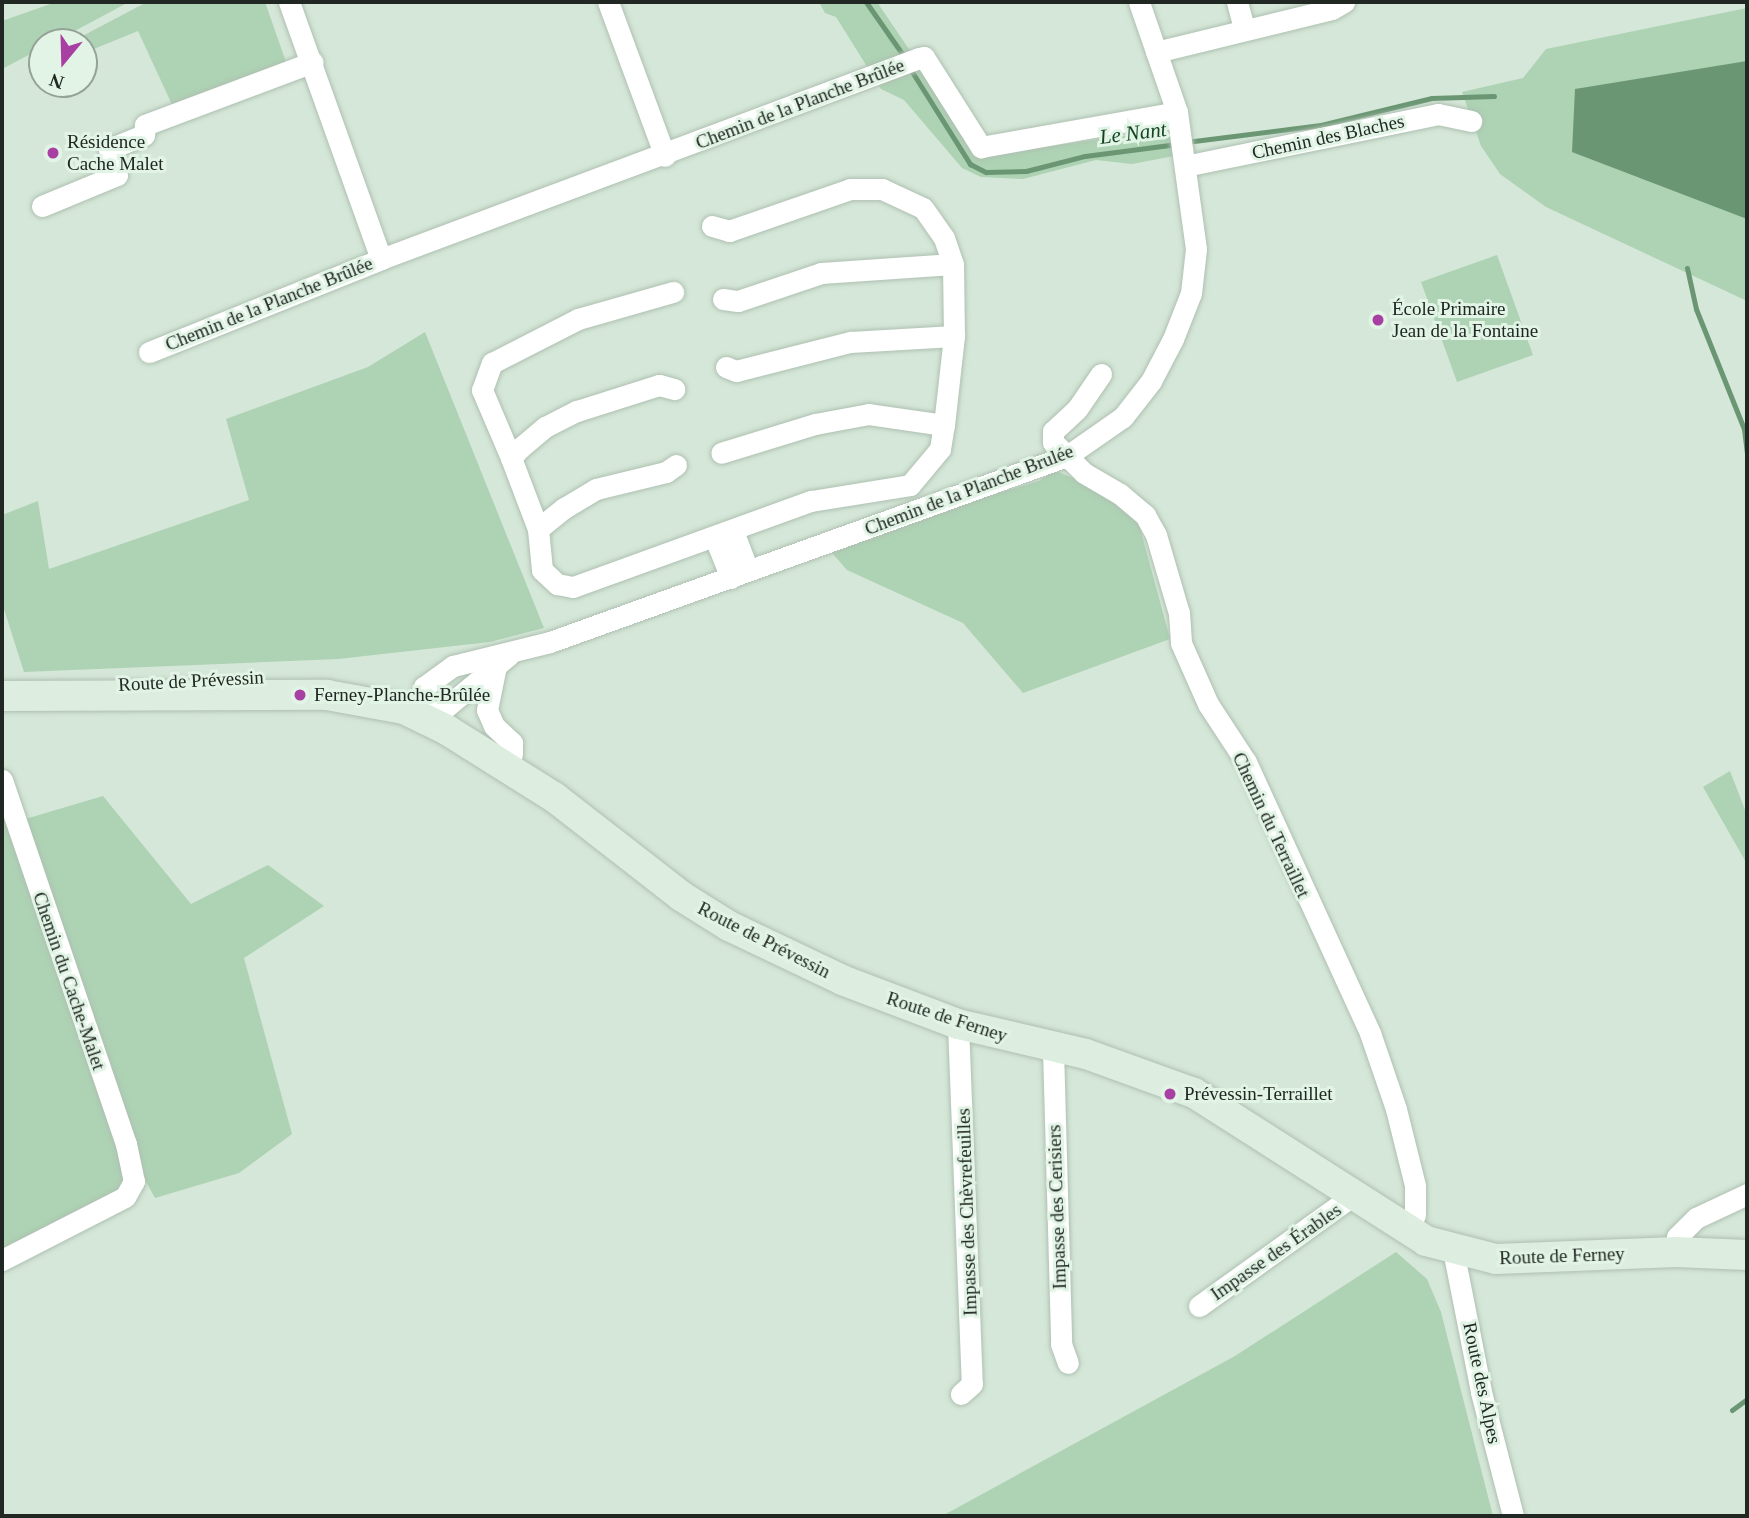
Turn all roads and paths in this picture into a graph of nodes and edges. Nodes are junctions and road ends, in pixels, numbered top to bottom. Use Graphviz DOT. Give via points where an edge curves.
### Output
graph roads {
  1 [pos="289,2"];
  2 [pos="608,2"];
  3 [pos="1139,2"];
  4 [pos="1237,2"];
  5 [pos="1344,2"];
  6 [pos="1244,28"];
  7 [pos="1156,52"];
  8 [pos="313,62"];
  9 [pos="1471,121"];
  10 [pos="1179,122"];
  11 [pos="666,156"];
  12 [pos="1184,160"];
  13 [pos="42,206"];
  14 [pos="712,226"];
  15 [pos="381,259"];
  16 [pos="953,264"];
  17 [pos="673,292"];
  18 [pos="723,299"];
  19 [pos="954,336"];
  20 [pos="149,352"];
  21 [pos="726,367"];
  22 [pos="1101,374"];
  23 [pos="674,389"];
  24 [pos="944,425"];
  25 [pos="721,453"];
  26 [pos="1067,456"];
  27 [pos="511,458"];
  28 [pos="676,465"];
  29 [pos="538,529"];
  30 [pos="724,534"];
  31 [pos="740,574"];
  32 [pos="503,660"];
  33 [pos="2,681"];
  34 [pos="2,696"];
  35 [pos="429,708"];
  36 [pos="512,754"];
  37 [pos="2,780"];
  38 [pos="554,797"];
  39 [pos="842,980"];
  40 [pos="958,1024"];
  41 [pos="1046,1047"];
  42 [pos="1747,1194"];
  43 [pos="1352,1196"];
  44 [pos="1409,1231"];
  45 [pos="1453,1250"];
  46 [pos="1676,1252"];
  47 [pos="1747,1255"];
  48 [pos="2,1260"];
  49 [pos="1049,1306"];
  50 [pos="1199,1306"];
  51 [pos="1068,1363"];
  52 [pos="961,1394"];
  53 [pos="1513,1516"];
  1 -- 8 [label="street"];
  2 -- 11 [label="street"];
  3 -- 7 [label="street, Chemin de la Planche Brulée"];
  4 -- 6 [label="street"];
  5 -- 6 [label="street" via="1332,9"];
  6 -- 7 [label="street"];
  7 -- 10 [label="street, Chemin de la Planche Brulée"];
  8 -- 13 [label="street" via="145,125 144,135 108,149 117,175"];
  8 -- 15 [label="street"];
  9 -- 12 [label="street, Chemin des Blaches" via="1437,114"];
  10 -- 11 [label="street, Chemin de la Planche Brûlée" via="981,146 924,57"];
  10 -- 12 [label="street, Chemin de la Planche Brulée"];
  11 -- 15 [label="street, Chemin de la Planche Brûlée"];
  12 -- 26 [label="street, Chemin de la Planche Brulée" via="1196,249 1191,293 1173,339 1151,381 1123,417"];
  14 -- 16 [label="street" via="729,231 850,189 882,189 923,208 944,238"];
  15 -- 20 [label="street, Chemin de la Planche Brûlée"];
  16 -- 18 [label="street" via="821,273 738,301"];
  16 -- 19 [label="street"];
  17 -- 27 [label="street" via="578,319 492,363 482,390"];
  19 -- 21 [label="street" via="850,342 736,371"];
  19 -- 24 [label="street"];
  22 -- 26 [label="street" via="1077,409 1053,431 1053,442"];
  23 -- 27 [label="street" via="659,385 577,411 545,427"];
  24 -- 25 [label="street" via="869,414 815,424"];
  24 -- 30 [label="street" via="940,449 910,485 811,501"];
  26 -- 31 [label="street, Chemin de la Planche Brulée"];
  26 -- 44 [label="street, Chemin du Terraillet" via="1145,515 1156,534 1179,613 1181,643 1208,704 1245,762 1370,1033 1415,1185 1415,1214"];
  27 -- 29 [label="street"];
  28 -- 29 [label="street" via="666,472 596,489"];
  29 -- 30 [label="street" via="542,570 557,584 573,587"];
  30 -- 31 [label="street"];
  31 -- 32 [label="street, Chemin de la Planche Brulée"];
  32 -- 35 [label="street, Chemin de la Planche Brulée"];
  32 -- 35 [label="street, Chemin de la Planche Brulée" via="453,666 432,677"];
  32 -- 36 [label="street" via="487,710 494,726 512,743"];
  33 -- 35 [label="main road, Route de Prévessin" via="74,688 242,677 319,678 359,681"];
  34 -- 35 [label="main road, Route de Prévessin" via="327,695"];
  35 -- 36 [label="main road, Route de Prévessin"];
  35 -- 38 [label="main road, Route de Prévessin"];
  36 -- 38 [label="main road, Route de Prévessin"];
  37 -- 48 [label="street, Chemin du Cache-Malet" via="127,1144 134,1181 125,1198"];
  38 -- 39 [label="main road, Route de Prévessin" via="704,911"];
  39 -- 40 [label="main road, Route de Ferney"];
  40 -- 41 [label="main road, Route de Ferney"];
  40 -- 52 [label="street, Impasse des Chèvrefeuilles" via="972,1384"];
  41 -- 43 [label="main road, Route de Ferney" via="1149,1073 1208,1099"];
  41 -- 49 [label="street"];
  41 -- 51 [label="street, Impasse des Cerisiers" via="1061,1344"];
  42 -- 46 [label="street" via="1696,1218 1676,1237"];
  43 -- 44 [label="main road, Route de Ferney"];
  43 -- 50 [label="street, Impasse des Érables"];
  44 -- 45 [label="main road, Route de Ferney"];
  45 -- 46 [label="main road, Route de Ferney" via="1520,1260"];
  45 -- 53 [label="street, Route des Alpes" via="1481,1392"];
  46 -- 47 [label="main road, Route de Ferney"];
}
